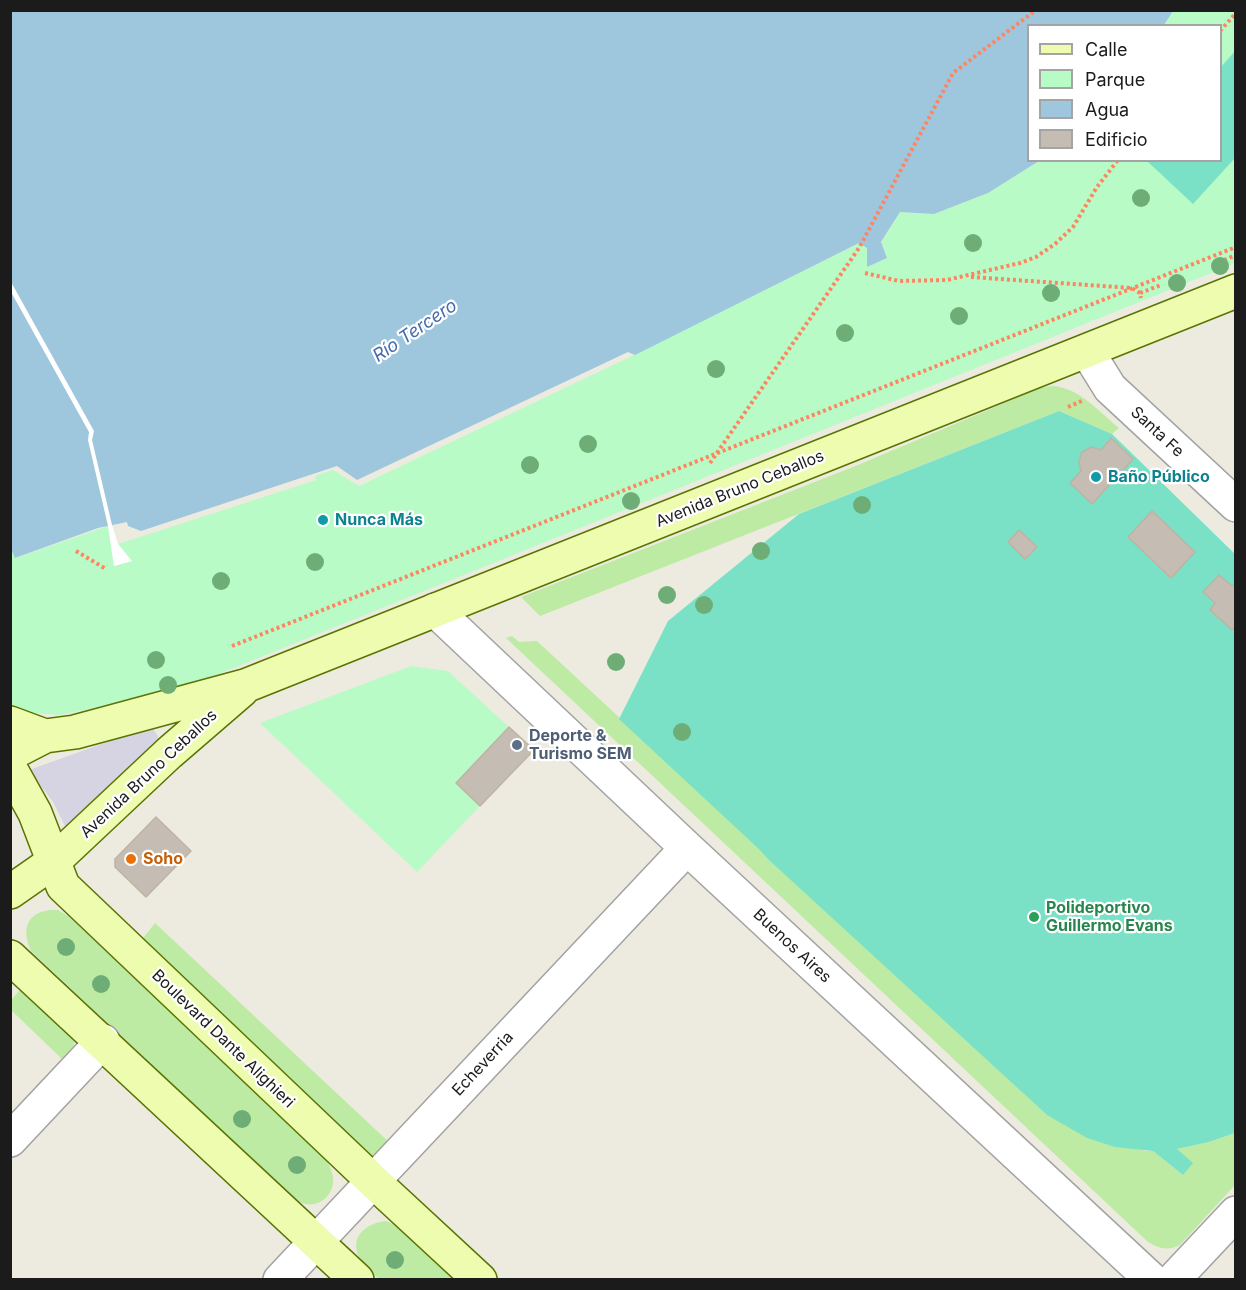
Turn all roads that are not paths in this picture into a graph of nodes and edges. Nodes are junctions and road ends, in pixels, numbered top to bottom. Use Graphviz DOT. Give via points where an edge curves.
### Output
graph roads {
  1 [pos="1236,291"];
  2 [pos="1087,351"];
  3 [pos="1236,505"];
  4 [pos="435,610"];
  5 [pos="245,686"];
  6 [pos="10,723"];
  7 [pos="45,736"];
  8 [pos="10,754"];
  9 [pos="10,768"];
  10 [pos="687,848"];
  11 [pos="53,862"];
  12 [pos="10,892"];
  13 [pos="10,957"];
  14 [pos="103,1041"];
  15 [pos="10,1140"];
  16 [pos="373,1181"];
  17 [pos="1236,1213"];
  18 [pos="316,1242"];
  19 [pos="280,1280"];
  20 [pos="357,1280"];
  21 [pos="480,1280"];
  22 [pos="1152,1280"];
  23 [pos="1173,1280"];
  1 -- 2 [label="main road, Avenida Bruno Ceballos"];
  2 -- 3 [label="street, Santa Fe" via="1110,388"];
  2 -- 4 [label="main road, Avenida Bruno Ceballos"];
  4 -- 5 [label="main road, Avenida Bruno Ceballos"];
  4 -- 10 [label="street, Buenos Aires"];
  5 -- 7 [label="main road, Avenida Bruno Ceballos" via="75,732"];
  5 -- 11 [label="main road, Avenida Bruno Ceballos"];
  6 -- 7 [label="main road"];
  7 -- 8 [label="main road, Avenida Bruno Ceballos"];
  9 -- 11 [label="main road, Boulevard Dante Alighieri" via="35,813"];
  10 -- 16 [label="street, Echeverria"];
  10 -- 22 [label="street, Buenos Aires"];
  11 -- 12 [label="main road, Avenida Bruno Ceballos"];
  11 -- 16 [label="main road, Boulevard Dante Alighieri" via="71,895"];
  13 -- 14 [label="main road"];
  14 -- 15 [label="street"];
  14 -- 18 [label="main road"];
  16 -- 18 [label="street, Echeverria"];
  16 -- 21 [label="main road, Boulevard Dante Alighieri"];
  17 -- 23 [label="street"];
  18 -- 19 [label="street, Echeverria"];
  18 -- 20 [label="main road"];
}
